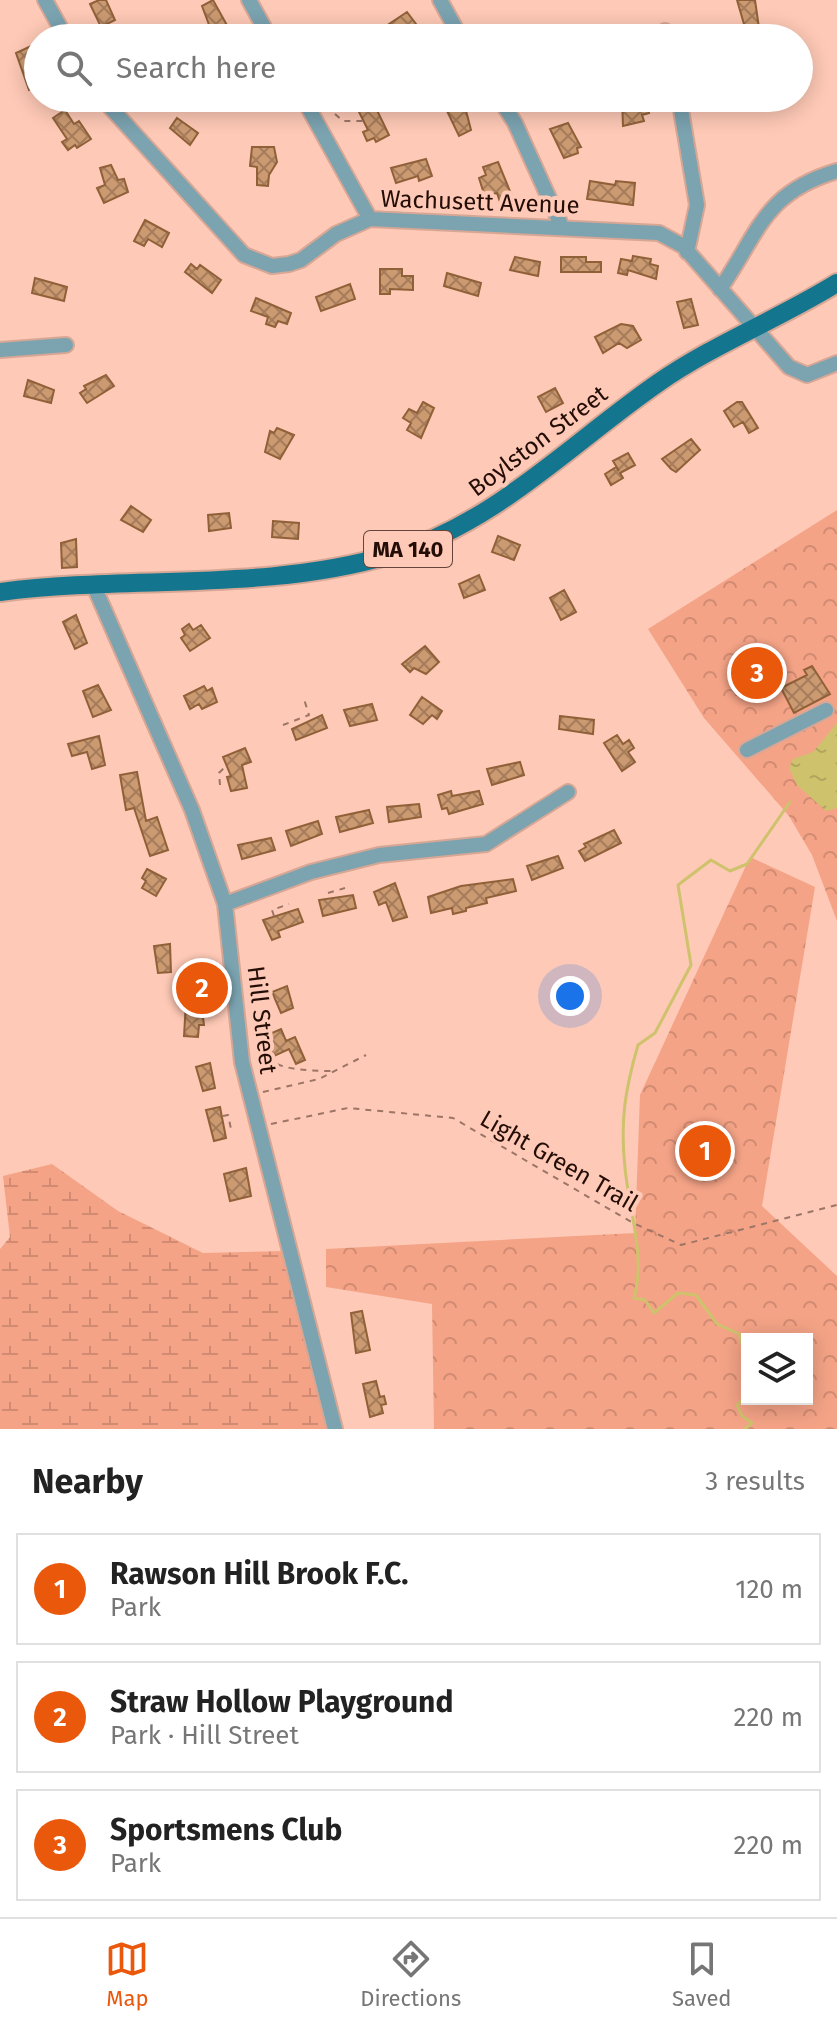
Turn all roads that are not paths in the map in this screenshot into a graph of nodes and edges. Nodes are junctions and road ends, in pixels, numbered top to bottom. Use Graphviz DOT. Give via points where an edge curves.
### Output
graph roads {
  1 [pos="45,0"];
  2 [pos="249,0"];
  3 [pos="440,0"];
  4 [pos="58,24"];
  5 [pos="262,24"];
  6 [pos="453,24"];
  7 [pos="115,112"];
  8 [pos="311,112"];
  9 [pos="507,112"];
  10 [pos="681,112"];
  11 [pos="837,171"];
  12 [pos="370,219"];
  13 [pos="562,227"];
  14 [pos="687,252"];
  15 [pos="837,283"];
  16 [pos="720,289"];
  17 [pos="837,293"];
  18 [pos="801,305"];
  19 [pos="754,330"];
  20 [pos="66,345"];
  21 [pos="0,350"];
  22 [pos="837,363"];
  23 [pos="93,584"];
  24 [pos="0,592"];
  25 [pos="826,710"];
  26 [pos="747,750"];
  27 [pos="568,792"];
  28 [pos="225,904"];
  29 [pos="335,1429"];
  1 -- 4 [label="street"];
  2 -- 5 [label="street"];
  3 -- 6 [label="street"];
  7 -- 12 [label="street, Wachusett Avenue" via="244,255 272,266 289,264"];
  8 -- 12 [label="street"];
  9 -- 13 [label="street"];
  10 -- 14 [label="street" via="697,205"];
  11 -- 16 [label="street" via="802,185 764,215"];
  12 -- 13 [label="street, Wachusett Avenue"];
  13 -- 14 [label="street, Wachusett Avenue" via="659,233"];
  14 -- 16 [label="street, Wachusett Avenue"];
  15 -- 18 [label="main road, Boylston Street / MA 140"];
  16 -- 19 [label="street, Wachusett Avenue"];
  17 -- 18 [label="main road, Boylston Street / MA 140"];
  18 -- 19 [label="main road, Boylston Street / MA 140"];
  19 -- 22 [label="street, Wachusett Avenue" via="798,373 807,375"];
  19 -- 23 [label="main road, Boylston Street / MA 140" via="658,383 493,509 424,543 311,572"];
  20 -- 21 [label="street"];
  23 -- 24 [label="main road, Boylston Street / MA 140"];
  23 -- 28 [label="street, Hill Street" via="194,814"];
  25 -- 26 [label="street"];
  27 -- 28 [label="street" via="486,844 379,855 311,872"];
  28 -- 29 [label="street, Hill Street" via="242,1062"];
}
